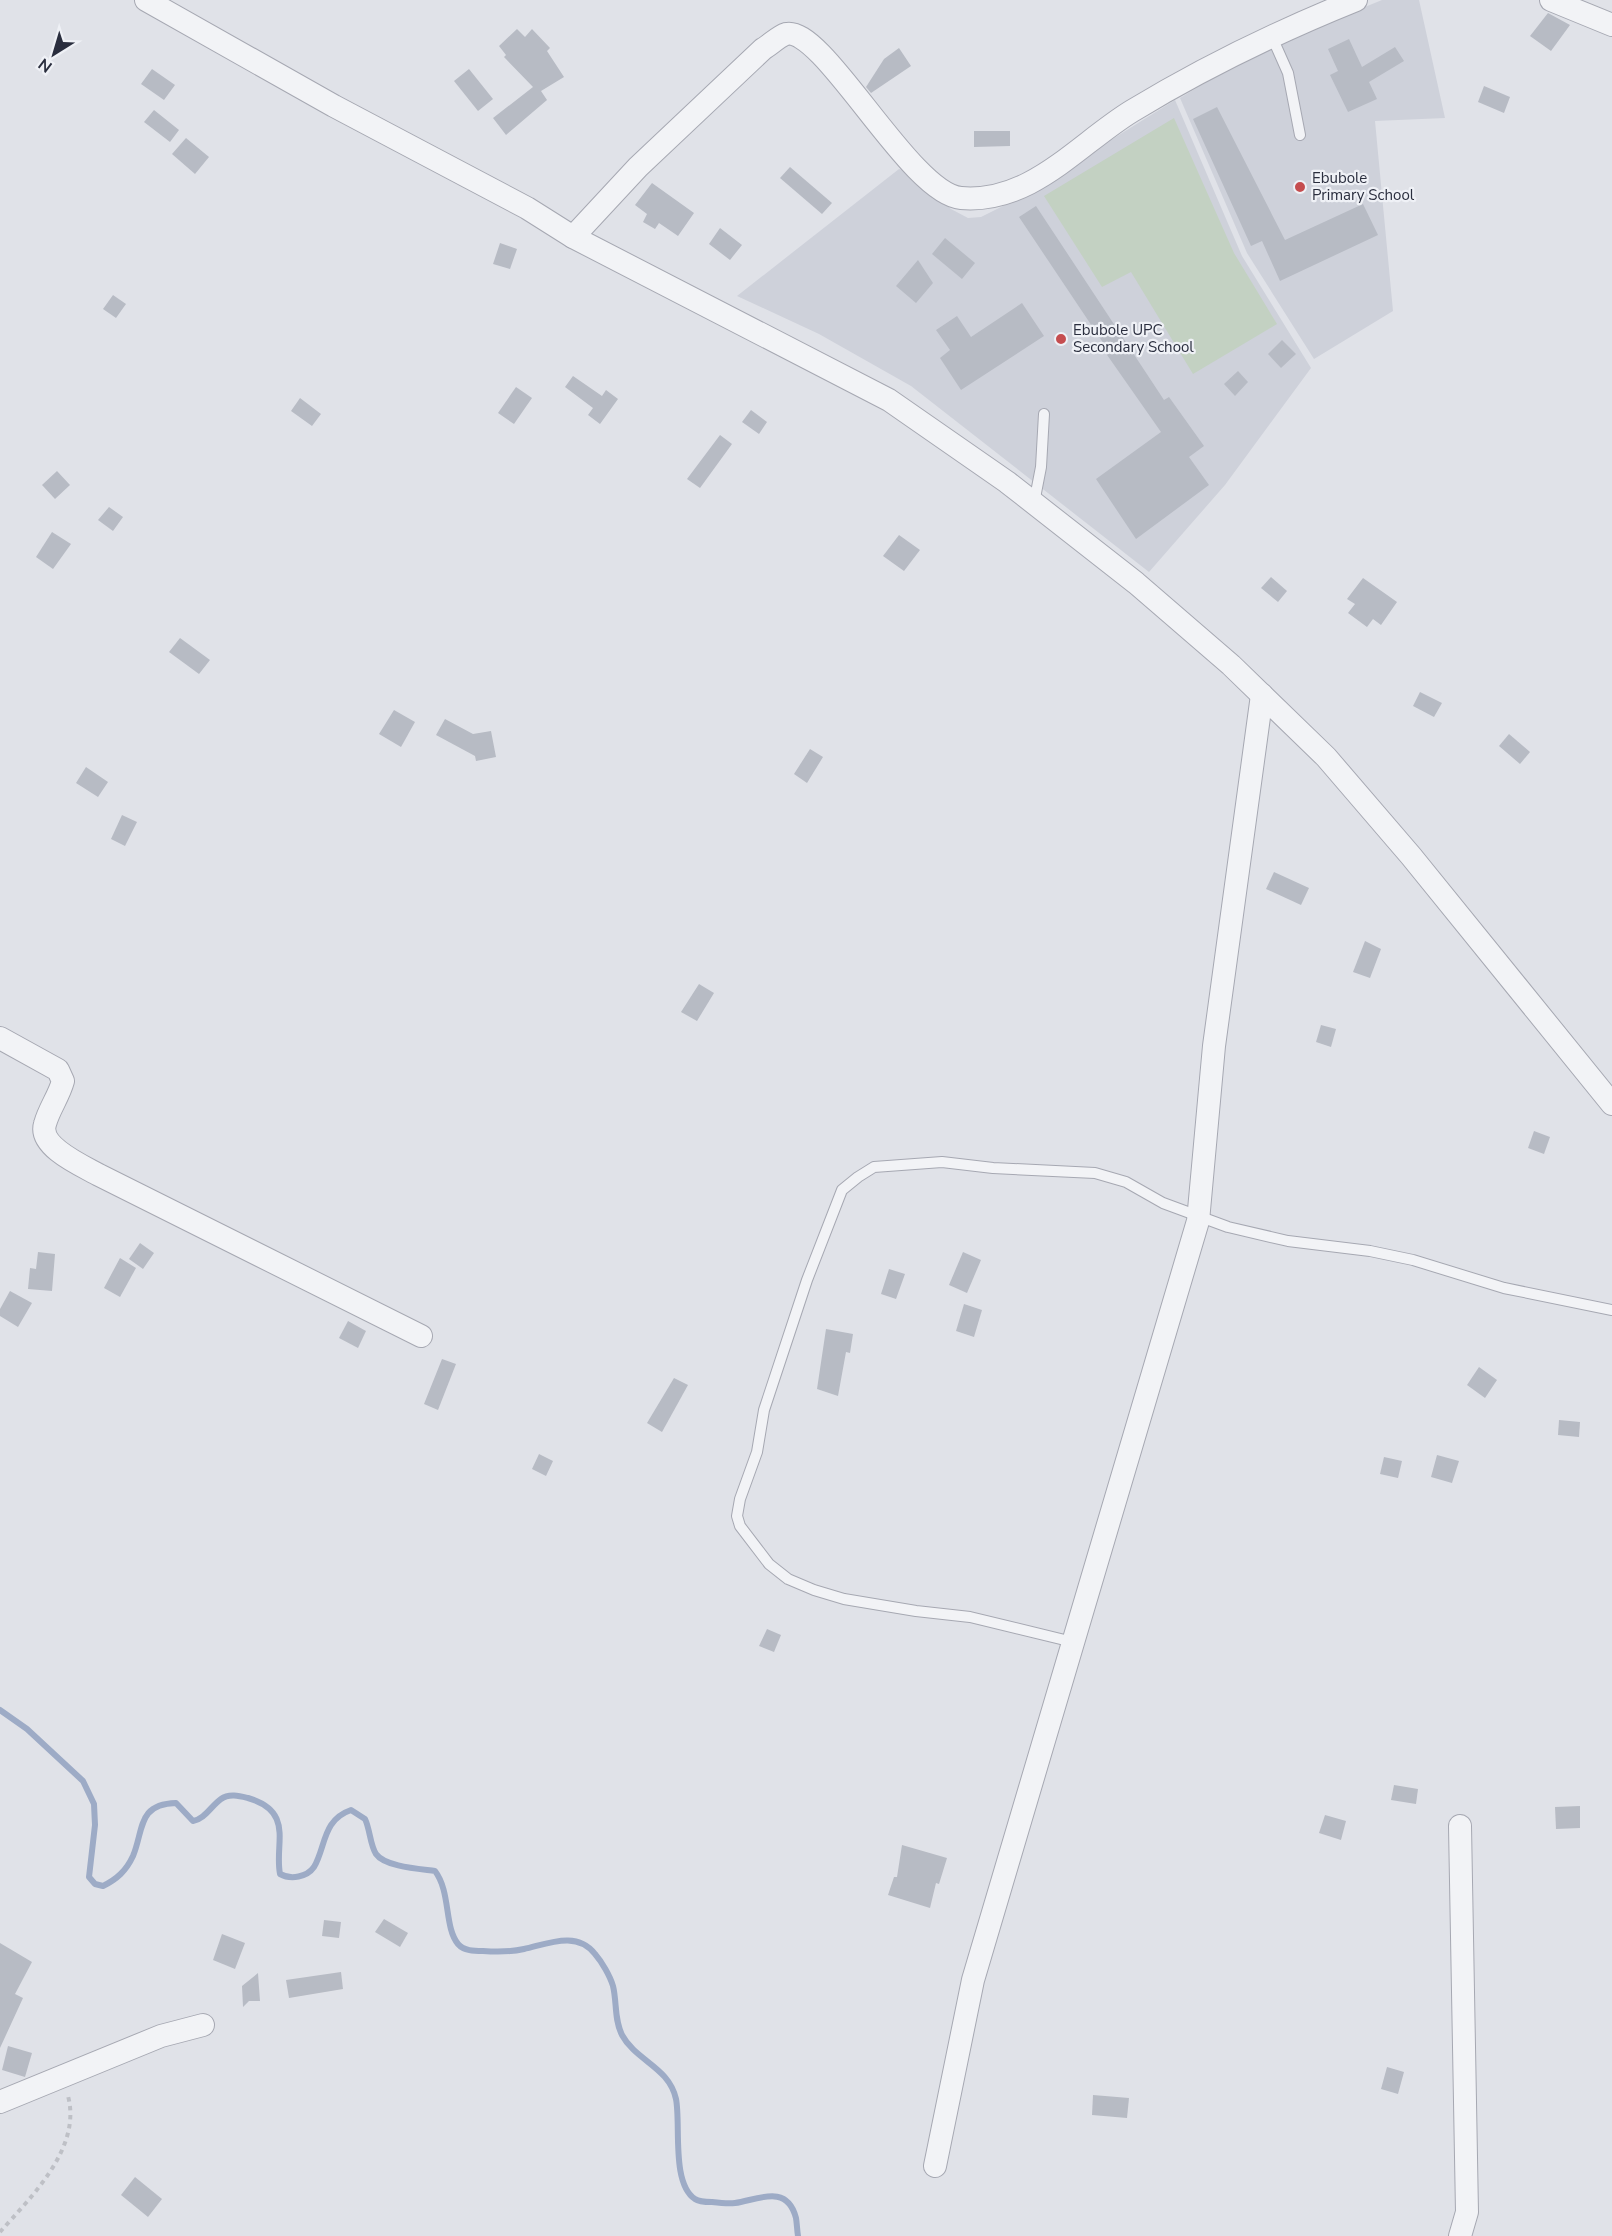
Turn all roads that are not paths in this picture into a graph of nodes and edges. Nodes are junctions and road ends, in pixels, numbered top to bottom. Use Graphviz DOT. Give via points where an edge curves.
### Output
graph roads {
  1 [pos="146,0"];
  2 [pos="1356,0"];
  3 [pos="1551,0"];
  4 [pos="1612,25"];
  5 [pos="1272,37"];
  6 [pos="1300,135"];
  7 [pos="573,237"];
  8 [pos="1044,414"];
  9 [pos="1034,503"];
  10 [pos="1262,695"];
  11 [pos="0,1038"];
  12 [pos="1612,1104"];
  13 [pos="1198,1216"];
  14 [pos="1612,1310"];
  15 [pos="421,1336"];
  16 [pos="1073,1641"];
  17 [pos="1460,1826"];
  18 [pos="202,2025"];
  19 [pos="0,2102"];
  20 [pos="935,2166"];
  21 [pos="1460,2236"];
  1 -- 7 [label="street" via="527,208"];
  2 -- 5 [label="street"];
  3 -- 4 [label="street"];
  5 -- 6 [label="lane" via="1288,73"];
  5 -- 7 [label="street" via="1131,112 1026,185 995,196 959,198 933,183 902,152 825,57 798,35 786,34 763,49 638,167"];
  7 -- 9 [label="street" via="889,400"];
  8 -- 9 [label="lane"];
  9 -- 10 [label="street" via="1136,583"];
  10 -- 12 [label="street" via="1363,799"];
  10 -- 13 [label="street" via="1214,1046"];
  11 -- 15 [label="street" via="58,1070 63,1081 44,1127 47,1141 59,1152"];
  13 -- 14 [label="lane" via="1288,1241 1413,1260 1504,1288"];
  13 -- 16 [label="street"];
  13 -- 16 [label="lane" via="1163,1203 1126,1182 1095,1173 942,1162 874,1167 842,1190 764,1410 757,1452 737,1516 752,1544 788,1579 844,1599 970,1617"];
  16 -- 20 [label="street" via="973,1980"];
  17 -- 21 [label="street" via="1467,2200"];
  18 -- 19 [label="street" via="161,2036"];
}
